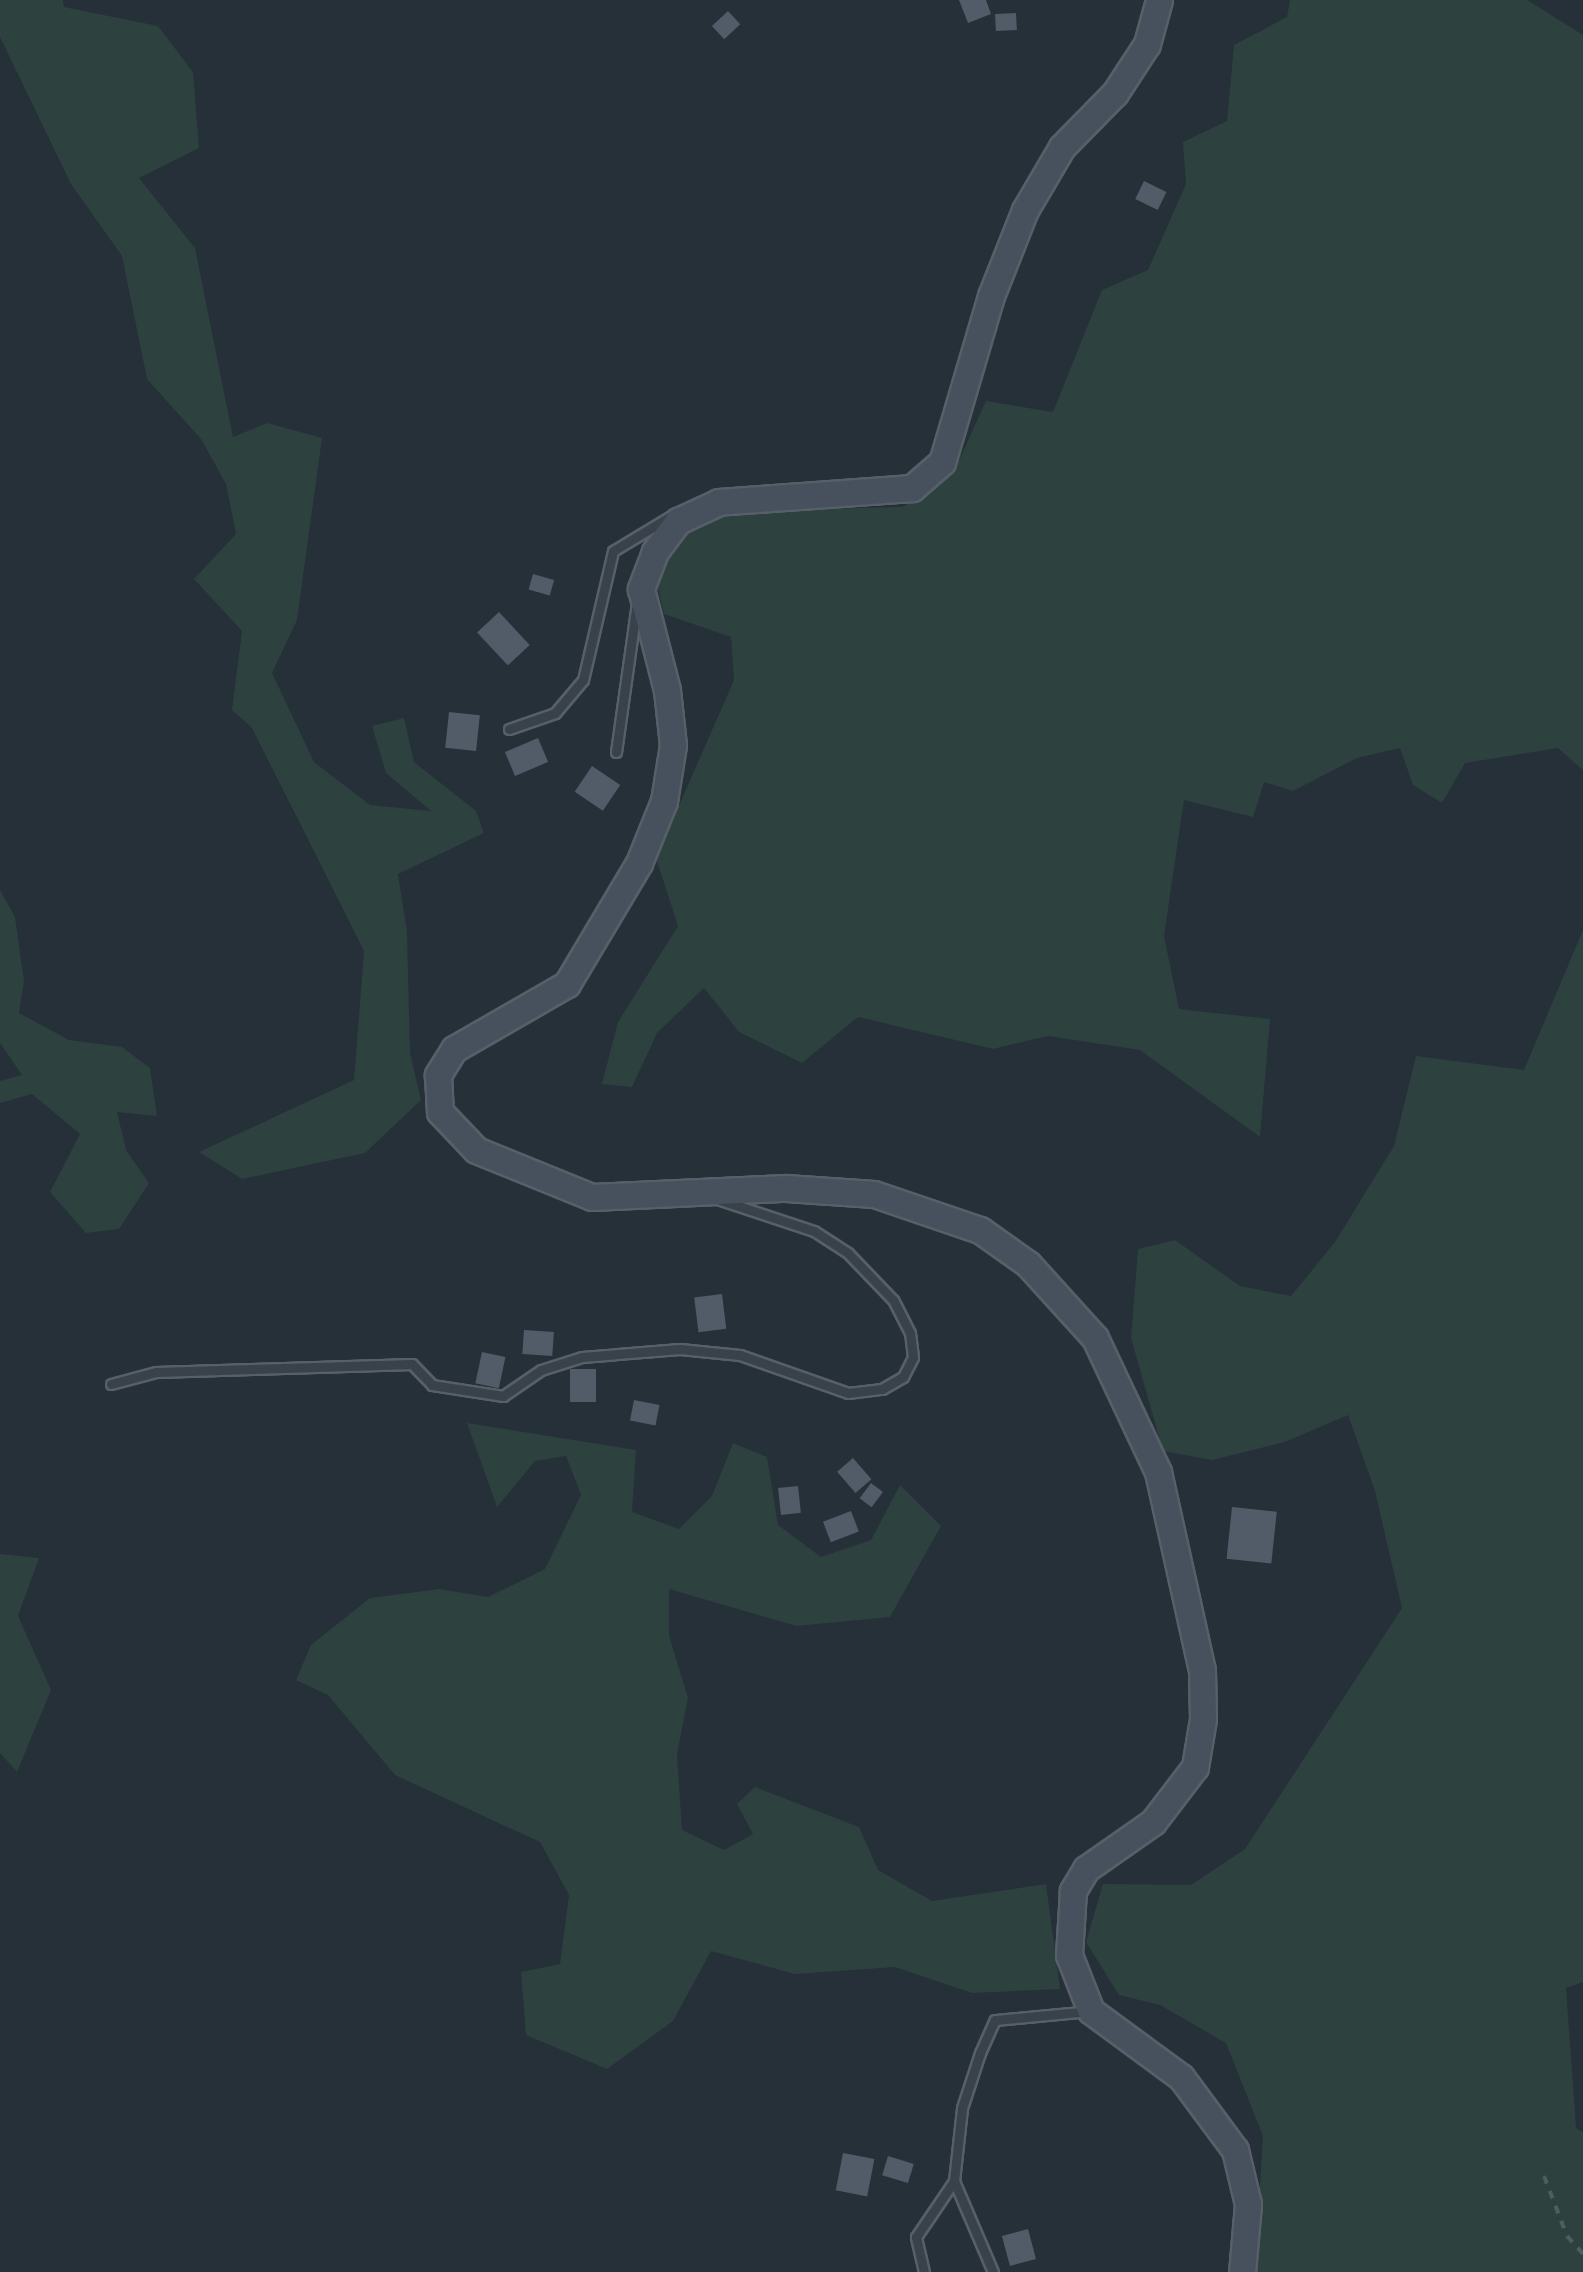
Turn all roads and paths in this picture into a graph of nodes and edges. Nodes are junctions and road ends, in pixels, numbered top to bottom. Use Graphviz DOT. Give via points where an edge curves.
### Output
graph roads {
  1 [pos="1159,0"];
  2 [pos="699,511"];
  3 [pos="640,589"];
  4 [pos="509,729"];
  5 [pos="616,752"];
  6 [pos="706,1195"];
  7 [pos="111,1384"];
  8 [pos="1092,2010"];
  9 [pos="1544,2176"];
  10 [pos="954,2182"];
  11 [pos="1583,2254"];
  12 [pos="924,2272"];
  13 [pos="993,2272"];
  14 [pos="1242,2272"];
  1 -- 2 [label="street" via="1147,44 1115,93 1062,147 1025,210 991,296 942,462 912,488 765,495"];
  2 -- 3 [label="street" via="678,521"];
  2 -- 4 [label="lane" via="668,514 614,551 582,680 555,713"];
  3 -- 5 [label="lane"];
  3 -- 6 [label="street" via="669,708 673,746 664,801 639,863 567,984 454,1049 438,1075 440,1112 476,1150 592,1198"];
  6 -- 7 [label="lane" via="814,1231 848,1253 893,1300 910,1333 913,1356 902,1377 882,1390 848,1393 740,1355 680,1349 582,1357 542,1370 503,1396 432,1385 412,1364 156,1372"];
  6 -- 8 [label="street" via="786,1188 874,1194 980,1230 1064,1300 1095,1338 1116,1381 1158,1472 1202,1670 1204,1718 1195,1767 1153,1822 1086,1869 1073,1891 1069,1955"];
  8 -- 10 [label="lane" via="994,2020 962,2108"];
  8 -- 14 [label="street" via="1182,2077 1235,2150 1248,2204"];
  9 -- 11 [label="path" via="1567,2236"];
  10 -- 12 [label="lane" via="916,2237"];
  10 -- 13 [label="lane"];
}
